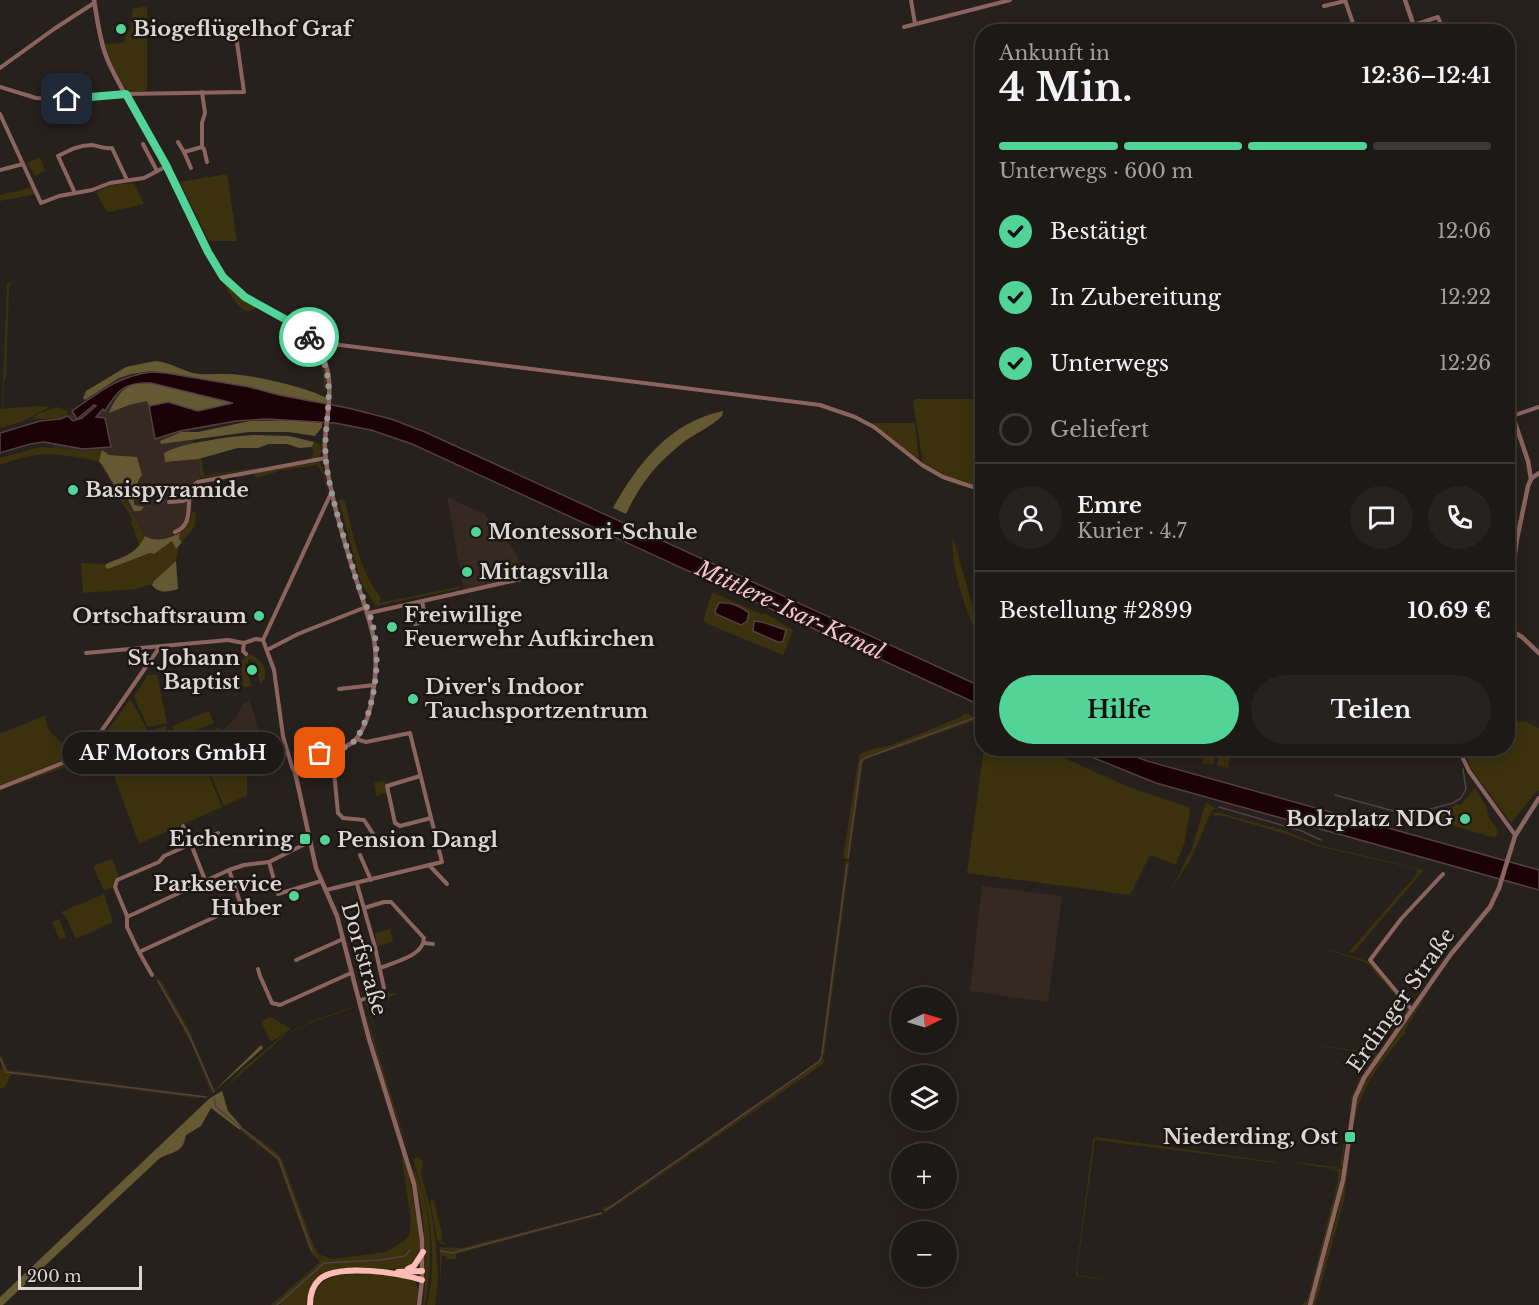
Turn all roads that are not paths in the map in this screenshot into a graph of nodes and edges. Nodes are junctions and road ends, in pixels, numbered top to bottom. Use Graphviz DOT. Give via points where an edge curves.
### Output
graph roads {
  1 [pos="911,0"];
  2 [pos="987,0"];
  3 [pos="1010,0"];
  4 [pos="1405,0"];
  5 [pos="94,1"];
  6 [pos="1345,1"];
  7 [pos="988,6"];
  8 [pos="1324,6"];
  9 [pos="915,24"];
  10 [pos="1353,24"];
  11 [pos="1414,24"];
  12 [pos="1417,24"];
  13 [pos="1441,24"];
  14 [pos="904,27"];
  15 [pos="235,28"];
  16 [pos="0,68"];
  17 [pos="0,87"];
  18 [pos="202,92"];
  19 [pos="126,94"];
  20 [pos="0,114"];
  21 [pos="2,123"];
  22 [pos="178,142"];
  23 [pos="142,144"];
  24 [pos="202,147"];
  25 [pos="155,148"];
  26 [pos="184,152"];
  27 [pos="207,162"];
  28 [pos="23,164"];
  29 [pos="165,167"];
  30 [pos="191,168"];
  31 [pos="0,170"];
  32 [pos="157,171"];
  33 [pos="172,178"];
  34 [pos="127,180"];
  35 [pos="75,193"];
  36 [pos="317,347"];
  37 [pos="1539,407"];
  38 [pos="1515,415"];
  39 [pos="1515,424"];
  40 [pos="326,458"];
  41 [pos="1539,473"];
  42 [pos="1531,479"];
  43 [pos="975,488"];
  44 [pos="332,490"];
  45 [pos="190,498"];
  46 [pos="169,502"];
  47 [pos="175,532"];
  48 [pos="1515,556"];
  49 [pos="534,576"];
  50 [pos="422,601"];
  51 [pos="366,607"];
  52 [pos="369,613"];
  53 [pos="415,624"];
  54 [pos="1515,633"];
  55 [pos="263,640"];
  56 [pos="244,643"];
  57 [pos="159,648"];
  58 [pos="267,650"];
  59 [pos="86,653"];
  60 [pos="1539,653"];
  61 [pos="246,654"];
  62 [pos="374,685"];
  63 [pos="339,689"];
  64 [pos="356,739"];
  65 [pos="332,750"];
  66 [pos="1462,756"];
  67 [pos="290,759"];
  68 [pos="297,765"];
  69 [pos="295,772"];
  70 [pos="420,776"];
  71 [pos="0,788"];
  72 [pos="1539,798"];
  73 [pos="431,818"];
  74 [pos="183,826"];
  75 [pos="218,832"];
  76 [pos="1515,836"];
  77 [pos="377,840"];
  78 [pos="309,843"];
  79 [pos="191,844"];
  80 [pos="360,855"];
  81 [pos="269,862"];
  82 [pos="429,864"];
  83 [pos="229,870"];
  84 [pos="1443,874"];
  85 [pos="205,880"];
  86 [pos="371,880"];
  87 [pos="321,881"];
  88 [pos="357,884"];
  89 [pos="447,884"];
  90 [pos="326,890"];
  91 [pos="364,908"];
  92 [pos="127,917"];
  93 [pos="343,939"];
  94 [pos="424,943"];
  95 [pos="433,944"];
  96 [pos="139,952"];
  97 [pos="296,960"];
  98 [pos="380,968"];
  99 [pos="258,969"];
  100 [pos="351,973"];
  101 [pos="152,975"];
  102 [pos="358,1000"];
  103 [pos="1413,1011"];
  104 [pos="423,1252"];
  105 [pos="404,1270"];
  106 [pos="423,1271"];
  107 [pos="392,1273"];
  108 [pos="422,1280"];
  109 [pos="310,1305"];
  110 [pos="419,1305"];
  111 [pos="1310,1305"];
  1 -- 9 [label="street"];
  2 -- 7 [label="street"];
  3 -- 7 [label="street"];
  4 -- 11 [label="street"];
  5 -- 16 [label="street"];
  5 -- 19 [label="street" via="106,56"];
  6 -- 8 [label="street"];
  6 -- 10 [label="street"];
  7 -- 9 [label="street"];
  9 -- 14 [label="street"];
  12 -- 13 [label="street" via="1438,17"];
  15 -- 18 [label="street" via="244,92"];
  17 -- 19 [label="street" via="41,98"];
  18 -- 19 [label="street"];
  18 -- 24 [label="street"];
  19 -- 25 [label="street"];
  20 -- 21 [label="street"];
  21 -- 28 [label="street"];
  22 -- 26 [label="street"];
  23 -- 32 [label="street"];
  24 -- 26 [label="street"];
  24 -- 27 [label="street"];
  25 -- 29 [label="street"];
  25 -- 33 [label="street"];
  26 -- 30 [label="street"];
  28 -- 31 [label="street"];
  28 -- 35 [label="street" via="41,203"];
  29 -- 32 [label="street"];
  29 -- 33 [label="street"];
  32 -- 34 [label="street"];
  33 -- 36 [label="street" via="223,277 245,297 300,329"];
  34 -- 35 [label="street"];
  34 -- 35 [label="street" via="112,148 79,146 58,156"];
  36 -- 40 [label="street" via="327,371"];
  36 -- 43 [label="street" via="332,344 820,405 874,427 922,465"];
  37 -- 38 [label="street"];
  39 -- 42 [label="street"];
  40 -- 44 [label="street"];
  40 -- 45 [label="street" via="205,480 193,485"];
  41 -- 42 [label="street"];
  42 -- 48 [label="street"];
  44 -- 51 [label="street"];
  44 -- 55 [label="street"];
  45 -- 46 [label="street"];
  45 -- 47 [label="street" via="188,521"];
  49 -- 50 [label="street"];
  50 -- 52 [label="street"];
  50 -- 53 [label="street" via="426,621"];
  51 -- 52 [label="street"];
  51 -- 58 [label="street"];
  52 -- 62 [label="street" via="376,653"];
  54 -- 60 [label="street"];
  55 -- 56 [label="street"];
  55 -- 58 [label="street"];
  56 -- 57 [label="street" via="228,640"];
  56 -- 61 [label="street"];
  57 -- 59 [label="street"];
  57 -- 71 [label="street" via="90,747 75,758"];
  58 -- 67 [label="street"];
  62 -- 63 [label="street"];
  62 -- 64 [label="street" via="366,720"];
  64 -- 65 [label="street"];
  64 -- 70 [label="street" via="366,742 410,733"];
  65 -- 68 [label="street"];
  65 -- 77 [label="street" via="338,813 343,818 364,820"];
  66 -- 76 [label="street"];
  67 -- 68 [label="street"];
  67 -- 69 [label="street"];
  68 -- 69 [label="street, Dorfstraße"];
  69 -- 78 [label="street, Dorfstraße"];
  70 -- 73 [label="street"];
  70 -- 73 [label="street" via="387,786 395,823 400,826"];
  72 -- 76 [label="street, Erdinger Straße"];
  73 -- 82 [label="street" via="442,862"];
  74 -- 79 [label="street"];
  75 -- 79 [label="street"];
  76 -- 103 [label="street, Erdinger Straße" via="1496,897 1450,954"];
  78 -- 81 [label="street"];
  78 -- 87 [label="street, Dorfstraße"];
  79 -- 85 [label="street"];
  79 -- 92 [label="street" via="117,880 115,888"];
  80 -- 86 [label="street"];
  81 -- 83 [label="street"];
  81 -- 87 [label="street" via="278,894"];
  82 -- 86 [label="street"];
  82 -- 89 [label="street"];
  83 -- 85 [label="street"];
  83 -- 96 [label="street" via="241,905"];
  84 -- 103 [label="street" via="1370,960"];
  85 -- 92 [label="street"];
  86 -- 88 [label="street"];
  87 -- 90 [label="street, Dorfstraße"];
  88 -- 90 [label="street"];
  88 -- 91 [label="street"];
  90 -- 93 [label="street, Dorfstraße"];
  91 -- 94 [label="street" via="391,903 422,933"];
  91 -- 98 [label="street"];
  92 -- 96 [label="street" via="127,927"];
  93 -- 97 [label="street"];
  93 -- 100 [label="street, Dorfstraße"];
  94 -- 95 [label="street"];
  94 -- 98 [label="street" via="410,956"];
  96 -- 101 [label="street"];
  98 -- 102 [label="street" via="384,990"];
  99 -- 100 [label="street" via="272,1003 280,1005"];
  100 -- 102 [label="street, Dorfstraße"];
  102 -- 104 [label="street, Dorfstraße" via="414,1184"];
  103 -- 111 [label="street, Erdinger Straße" via="1364,1078 1355,1098 1343,1180"];
  104 -- 105 [label="highway" via="414,1266"];
  104 -- 106 [label="street, Dorfstraße"];
  105 -- 106 [label="highway"];
  105 -- 107 [label="highway"];
  106 -- 108 [label="street, Dorfstraße"];
  107 -- 108 [label="highway"];
  107 -- 109 [label="highway" via="328,1275 314,1286"];
  108 -- 110 [label="street, Dorfstraße"];
}
